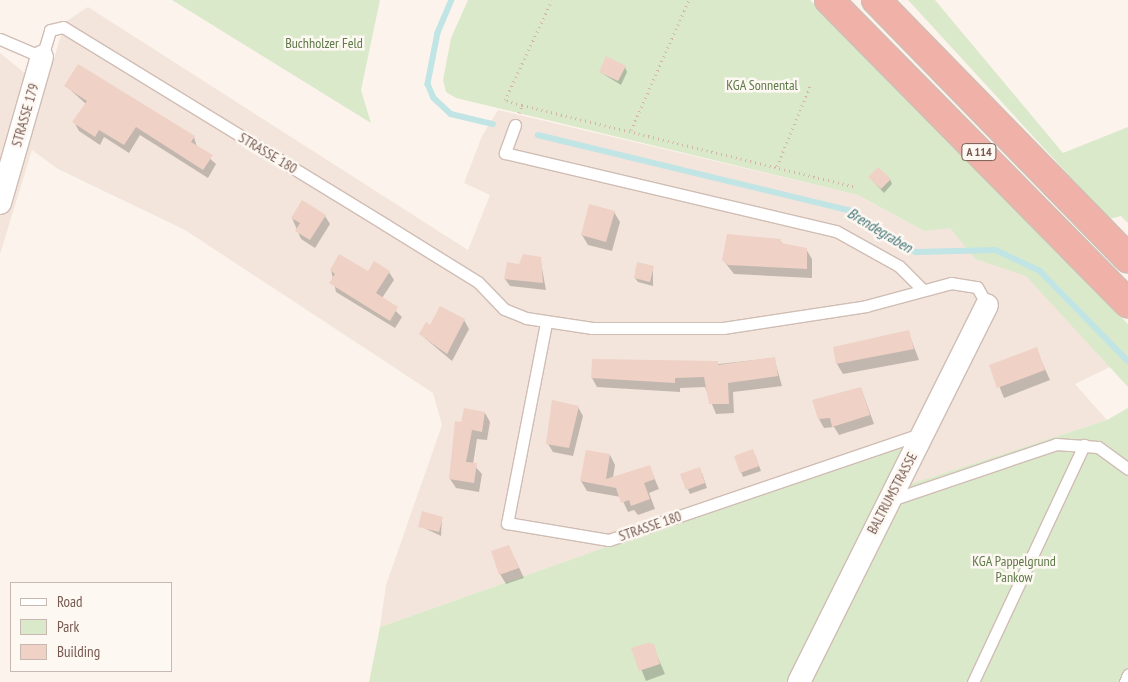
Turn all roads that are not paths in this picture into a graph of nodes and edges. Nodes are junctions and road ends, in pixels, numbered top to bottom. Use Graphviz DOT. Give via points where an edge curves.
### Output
graph roads {
  1 [pos="829,0"];
  2 [pos="877,0"];
  3 [pos="0,38"];
  4 [pos="42,57"];
  5 [pos="515,125"];
  6 [pos="0,203"];
  7 [pos="1128,258"];
  8 [pos="922,289"];
  9 [pos="1128,303"];
  10 [pos="987,305"];
  11 [pos="546,322"];
  12 [pos="924,432"];
  13 [pos="1084,445"];
  14 [pos="1128,469"];
  15 [pos="885,502"];
  16 [pos="1128,675"];
  17 [pos="799,682"];
  18 [pos="973,682"];
  19 [pos="1125,682"];
  1 -- 9 [label="highway, A 114"];
  2 -- 7 [label="highway, A 114"];
  3 -- 4 [label="lane"];
  4 -- 6 [label="street, STRASSE 179"];
  4 -- 11 [label="lane, STRASSE 180" via="50,30 63,27 478,282 504,309"];
  5 -- 8 [label="lane" via="505,153 836,231 898,266"];
  8 -- 10 [label="lane, STRASSE 180" via="966,282 977,287"];
  8 -- 11 [label="lane, STRASSE 180" via="866,306 723,328 662,330"];
  10 -- 12 [label="street, BALTRUMSTRASSE"];
  11 -- 12 [label="lane, STRASSE 180" via="507,523 609,540"];
  12 -- 15 [label="street, BALTRUMSTRASSE"];
  13 -- 14 [label="lane" via="1111,453"];
  13 -- 15 [label="lane" via="1056,444"];
  13 -- 18 [label="lane"];
  15 -- 17 [label="street, BALTRUMSTRASSE"];
  16 -- 19 [label="lane"];
}
